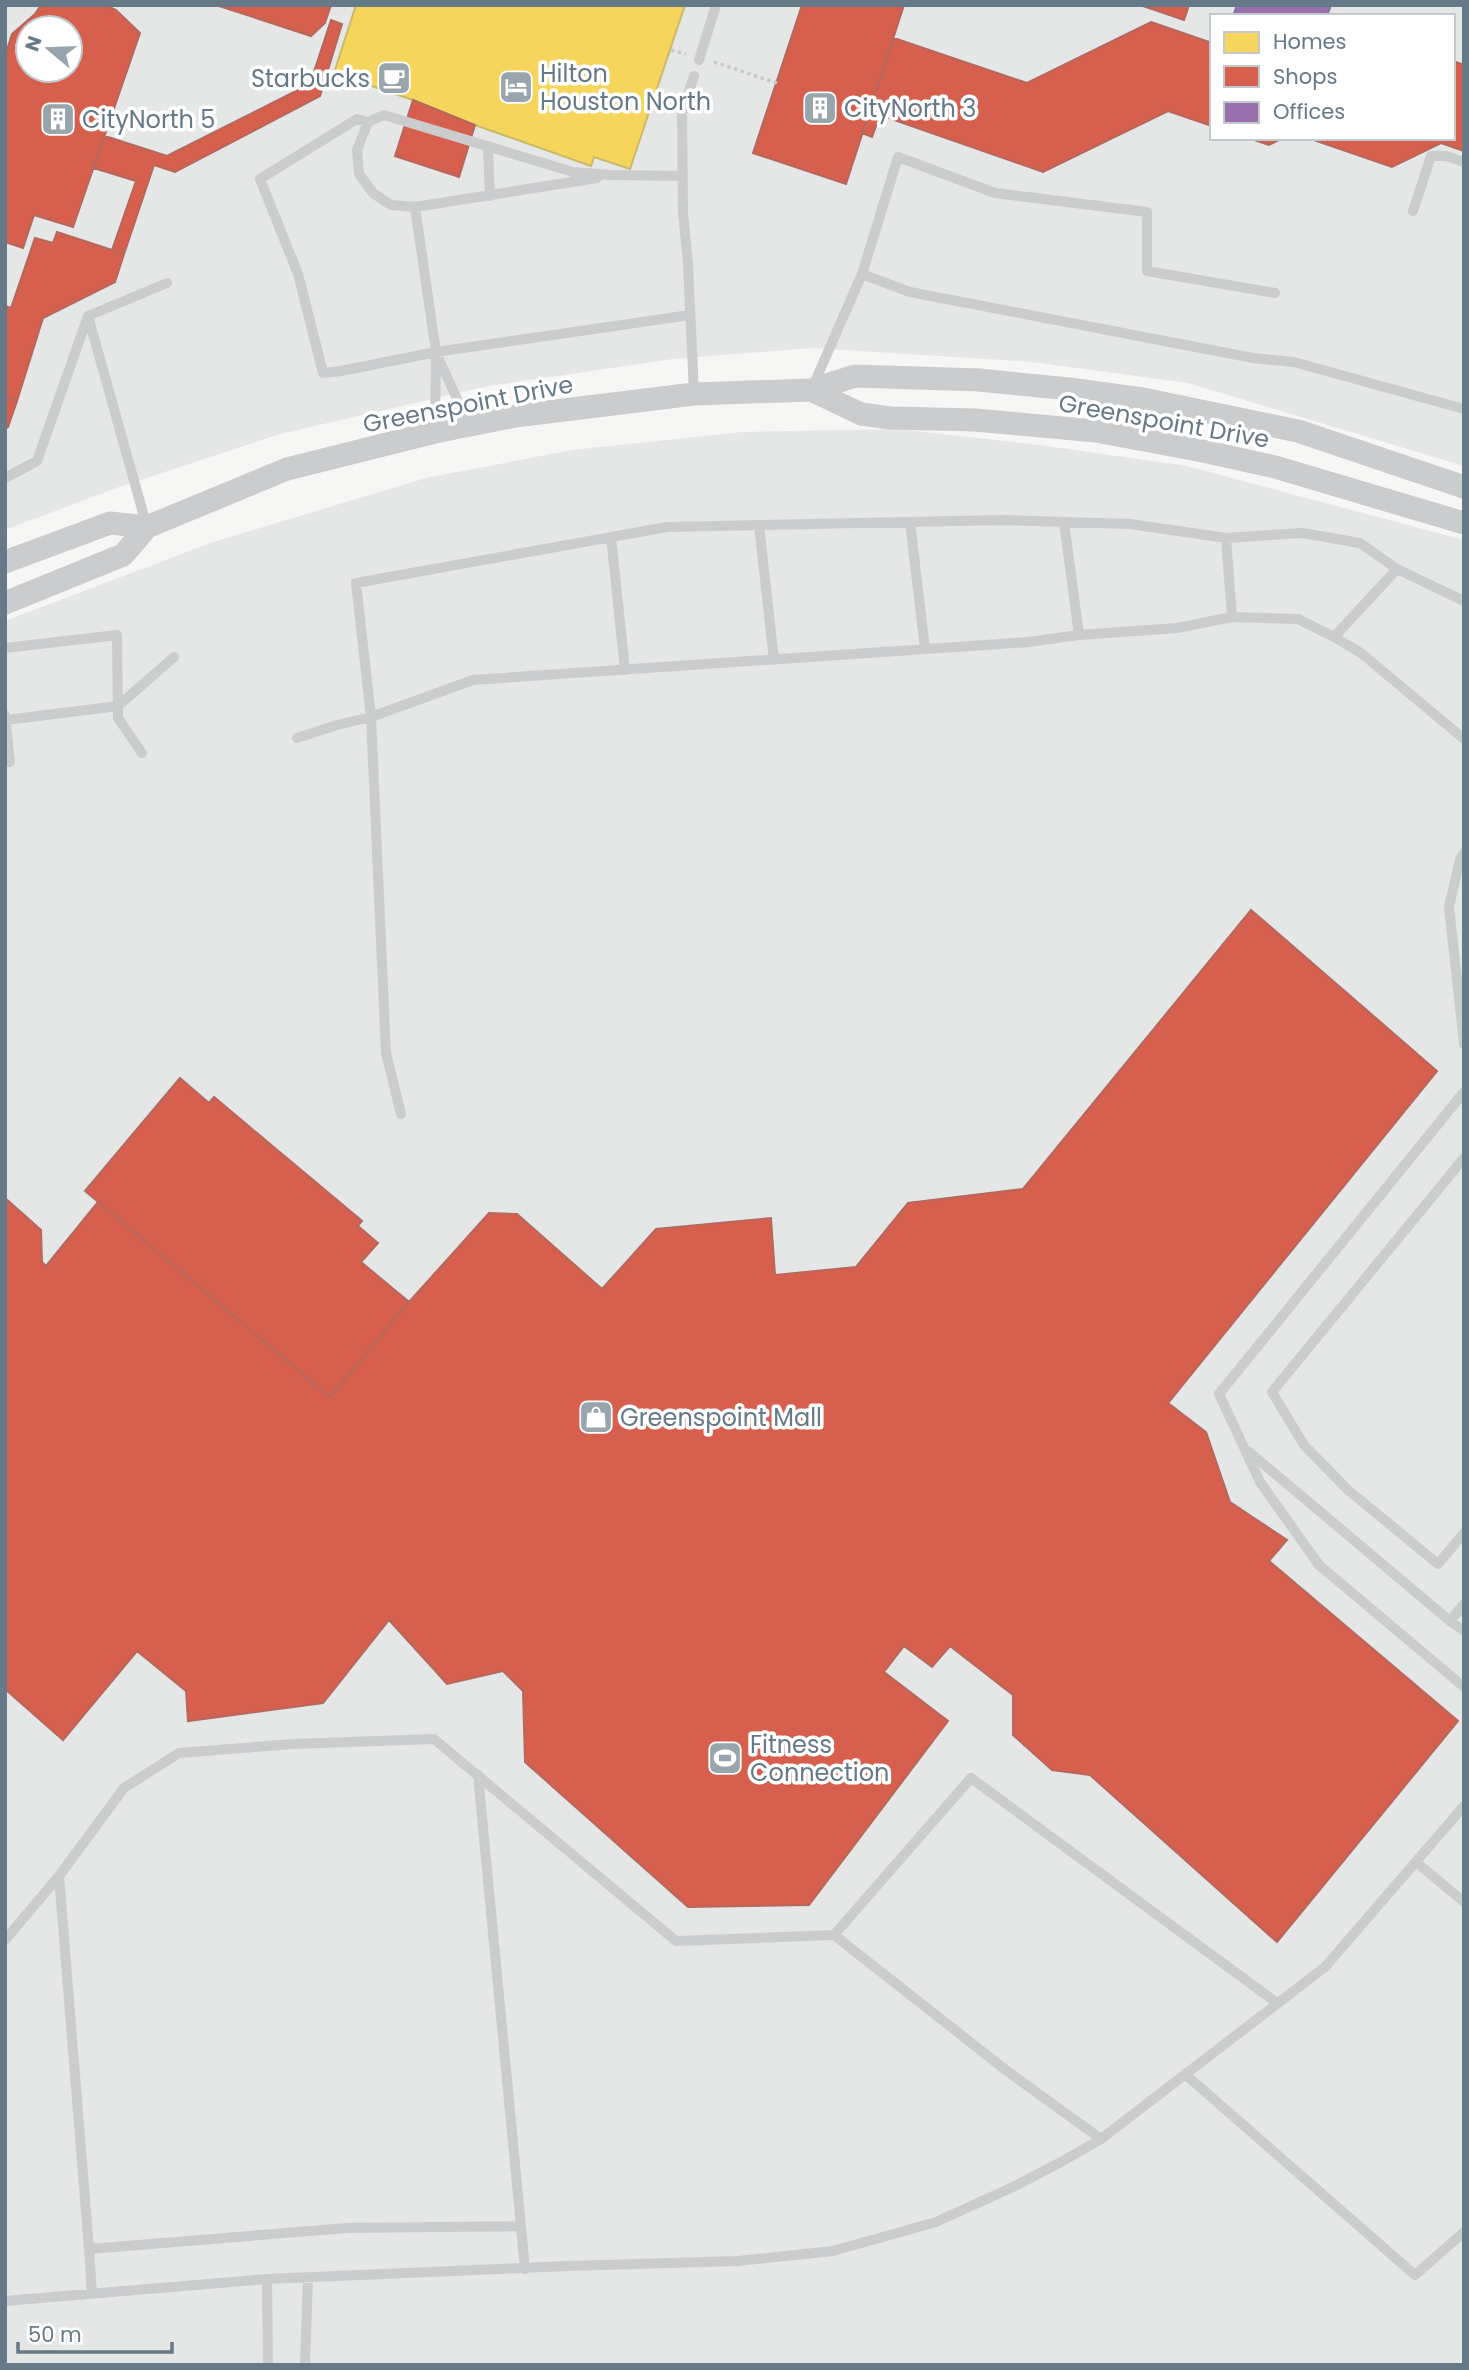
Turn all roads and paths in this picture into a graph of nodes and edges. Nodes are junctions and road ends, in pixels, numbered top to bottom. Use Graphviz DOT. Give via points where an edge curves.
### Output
graph roads {
  1 [pos="716,5"];
  2 [pos="671,50"];
  3 [pos="700,59"];
  4 [pos="694,76"];
  5 [pos="777,83"];
  6 [pos="368,122"];
  7 [pos="488,148"];
  8 [pos="1464,162"];
  9 [pos="611,175"];
  10 [pos="683,176"];
  11 [pos="490,196"];
  12 [pos="415,207"];
  13 [pos="1413,211"];
  14 [pos="862,274"];
  15 [pos="167,283"];
  16 [pos="1275,293"];
  17 [pos="690,315"];
  18 [pos="88,316"];
  19 [pos="436,352"];
  20 [pos="811,390"];
  21 [pos="694,394"];
  22 [pos="1464,409"];
  23 [pos="469,425"];
  24 [pos="435,432"];
  25 [pos="5,478"];
  26 [pos="1464,488"];
  27 [pos="910,522"];
  28 [pos="1064,522"];
  29 [pos="1464,523"];
  30 [pos="759,525"];
  31 [pos="147,527"];
  32 [pos="611,537"];
  33 [pos="1226,538"];
  34 [pos="5,562"];
  35 [pos="1397,569"];
  36 [pos="1464,601"];
  37 [pos="5,603"];
  38 [pos="1232,617"];
  39 [pos="1079,635"];
  40 [pos="1334,637"];
  41 [pos="5,648"];
  42 [pos="925,649"];
  43 [pos="174,657"];
  44 [pos="774,660"];
  45 [pos="625,670"];
  46 [pos="118,706"];
  47 [pos="5,718"];
  48 [pos="371,718"];
  49 [pos="297,738"];
  50 [pos="1464,738"];
  51 [pos="142,752"];
  52 [pos="10,762"];
  53 [pos="1464,853"];
  54 [pos="1464,1044"];
  55 [pos="1464,1092"];
  56 [pos="401,1114"];
  57 [pos="1464,1158"];
  58 [pos="1243,1447"];
  59 [pos="1464,1533"];
  60 [pos="1464,1604"];
  61 [pos="1450,1621"];
  62 [pos="1464,1631"];
  63 [pos="1464,1687"];
  64 [pos="478,1775"];
  65 [pos="1464,1806"];
  66 [pos="1416,1861"];
  67 [pos="59,1876"];
  68 [pos="1464,1902"];
  69 [pos="834,1935"];
  70 [pos="5,1940"];
  71 [pos="1277,2003"];
  72 [pos="1185,2074"];
  73 [pos="1101,2139"];
  74 [pos="521,2226"];
  75 [pos="1464,2232"];
  76 [pos="89,2249"];
  77 [pos="525,2269"];
  78 [pos="308,2277"];
  79 [pos="267,2279"];
  80 [pos="92,2294"];
  81 [pos="5,2301"];
  82 [pos="268,2365"];
  83 [pos="305,2365"];
  1 -- 3 [label="lane"];
  2 -- 3 [label="path"];
  3 -- 5 [label="path"];
  4 -- 10 [label="lane" via="682,113"];
  6 -- 7 [label="lane" via="384,115"];
  6 -- 12 [label="lane" via="357,150 359,174 373,193 391,205"];
  6 -- 19 [label="lane" via="357,119 260,179 298,274 323,373"];
  7 -- 9 [label="lane" via="573,172"];
  7 -- 11 [label="lane"];
  8 -- 13 [label="lane" via="1431,156"];
  9 -- 10 [label="lane"];
  9 -- 11 [label="lane"];
  10 -- 17 [label="lane"];
  11 -- 12 [label="lane"];
  12 -- 19 [label="lane"];
  14 -- 16 [label="lane" via="898,157 995,193 1147,212 1147,271"];
  14 -- 20 [label="lane"];
  14 -- 22 [label="lane" via="910,292 1294,362"];
  15 -- 18 [label="lane"];
  17 -- 19 [label="lane"];
  17 -- 21 [label="lane"];
  18 -- 25 [label="lane" via="37,461"];
  18 -- 31 [label="lane"];
  19 -- 23 [label="lane"];
  19 -- 24 [label="lane"];
  20 -- 21 [label="street, Greenspoint Drive"];
  20 -- 26 [label="street, Greenspoint Drive" via="855,376 979,380 1143,399 1298,431"];
  20 -- 29 [label="street, Greenspoint Drive" via="861,414 1096,431 1198,450 1275,467"];
  21 -- 23 [label="street, Greenspoint Drive"];
  23 -- 24 [label="street, Greenspoint Drive"];
  24 -- 31 [label="street, Greenspoint Drive" via="287,469"];
  27 -- 28 [label="lane"];
  27 -- 30 [label="lane"];
  27 -- 42 [label="lane"];
  28 -- 33 [label="lane" via="1130,524"];
  28 -- 39 [label="lane"];
  30 -- 32 [label="lane" via="667,527"];
  30 -- 44 [label="lane"];
  31 -- 34 [label="street, Greenspoint Drive" via="110,523"];
  31 -- 37 [label="street, Greenspoint Drive" via="123,555"];
  32 -- 45 [label="lane"];
  32 -- 48 [label="lane" via="356,583"];
  33 -- 35 [label="lane" via="1302,533 1349,541 1360,543"];
  33 -- 38 [label="lane"];
  35 -- 36 [label="lane"];
  35 -- 40 [label="lane"];
  38 -- 39 [label="lane" via="1177,628"];
  38 -- 40 [label="lane" via="1298,619"];
  39 -- 42 [label="lane"];
  40 -- 50 [label="lane" via="1361,653"];
  41 -- 46 [label="lane" via="117,635"];
  42 -- 44 [label="lane"];
  43 -- 46 [label="lane"];
  44 -- 45 [label="lane"];
  45 -- 48 [label="lane" via="473,680"];
  46 -- 47 [label="lane"];
  46 -- 51 [label="lane" via="118,718"];
  47 -- 52 [label="lane"];
  48 -- 49 [label="lane"];
  48 -- 56 [label="lane" via="386,1053"];
  53 -- 54 [label="lane" via="1449,906"];
  55 -- 58 [label="lane" via="1219,1394"];
  57 -- 59 [label="lane" via="1272,1392 1304,1445 1348,1490 1438,1564"];
  58 -- 61 [label="lane"];
  58 -- 63 [label="lane" via="1260,1482 1319,1565"];
  60 -- 61 [label="lane"];
  61 -- 62 [label="lane"];
  64 -- 67 [label="lane" via="434,1738 179,1753 124,1788"];
  64 -- 69 [label="lane" via="676,1941"];
  64 -- 74 [label="lane"];
  65 -- 66 [label="lane"];
  66 -- 68 [label="lane"];
  66 -- 71 [label="lane" via="1325,1967"];
  67 -- 70 [label="lane"];
  67 -- 76 [label="lane"];
  69 -- 71 [label="lane" via="971,1778"];
  69 -- 73 [label="lane"];
  71 -- 72 [label="lane"];
  72 -- 73 [label="lane"];
  72 -- 75 [label="lane" via="1415,2274"];
  73 -- 77 [label="lane" via="949,2217 832,2251 738,2262"];
  74 -- 76 [label="lane" via="347,2228"];
  74 -- 77 [label="lane"];
  76 -- 80 [label="lane"];
  77 -- 78 [label="lane"];
  78 -- 79 [label="lane"];
  78 -- 83 [label="lane"];
  79 -- 80 [label="lane"];
  79 -- 82 [label="lane"];
  80 -- 81 [label="lane"];
}
